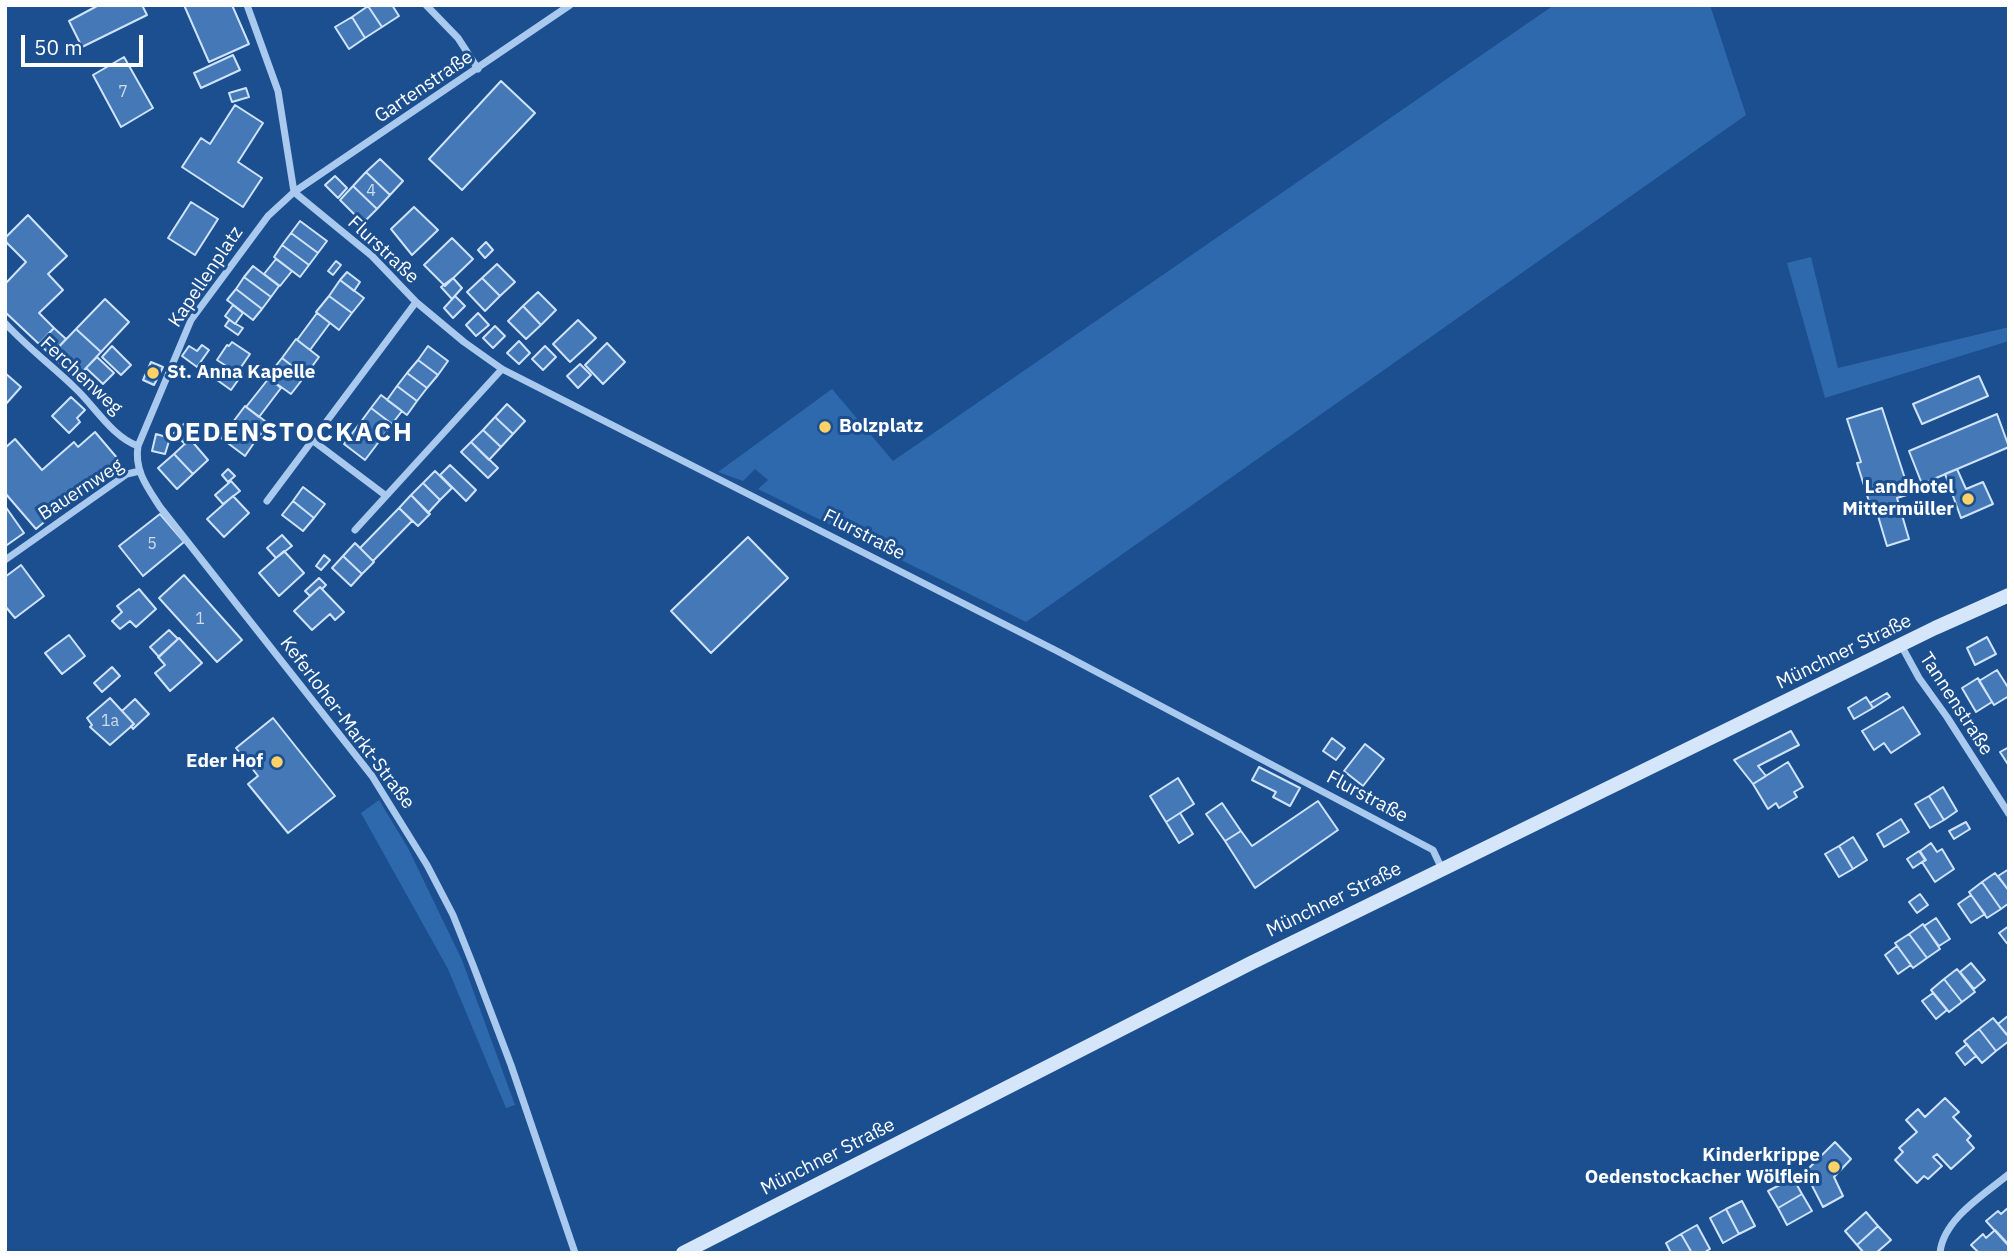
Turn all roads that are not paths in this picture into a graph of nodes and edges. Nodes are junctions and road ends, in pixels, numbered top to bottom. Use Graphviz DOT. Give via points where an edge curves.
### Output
graph roads {
  1 [pos="247,5"];
  2 [pos="426,5"];
  3 [pos="570,5"];
  4 [pos="478,69"];
  5 [pos="294,192"];
  6 [pos="416,302"];
  7 [pos="5,323"];
  8 [pos="502,369"];
  9 [pos="312,440"];
  10 [pos="138,446"];
  11 [pos="140,471"];
  12 [pos="385,495"];
  13 [pos="267,501"];
  14 [pos="355,530"];
  15 [pos="5,560"];
  16 [pos="2009,595"];
  17 [pos="1900,645"];
  18 [pos="2009,814"];
  19 [pos="1442,869"];
  20 [pos="2009,1174"];
  21 [pos="575,1253"];
  22 [pos="683,1253"];
  23 [pos="1940,1253"];
  1 -- 5 [label="street" via="278,92"];
  2 -- 4 [label="street" via="458,38"];
  3 -- 4 [label="street, Gartenstraße"];
  4 -- 5 [label="street, Gartenstraße"];
  5 -- 6 [label="street, Flurstraße" via="372,256"];
  5 -- 10 [label="street, Kapellenplatz" via="268,216 191,320"];
  6 -- 8 [label="street, Flurstraße"];
  6 -- 9 [label="street"];
  7 -- 10 [label="street, Ferchenweg" via="126,442"];
  8 -- 12 [label="street"];
  8 -- 19 [label="street, Flurstraße" via="1057,651 1433,850"];
  9 -- 12 [label="street"];
  9 -- 13 [label="street"];
  10 -- 11 [label="street, Kapellenplatz"];
  11 -- 15 [label="street, Bauernweg" via="127,474"];
  11 -- 21 [label="street, Keferloher-Markt-Straße" via="160,507 372,776 427,865 473,965"];
  12 -- 14 [label="street"];
  16 -- 17 [label="main road, Münchner Straße"];
  17 -- 18 [label="street, Tannenstraße"];
  17 -- 19 [label="main road, Münchner Straße"];
  19 -- 22 [label="main road, Münchner Straße"];
  20 -- 23 [label="street" via="1958,1217"];
}
